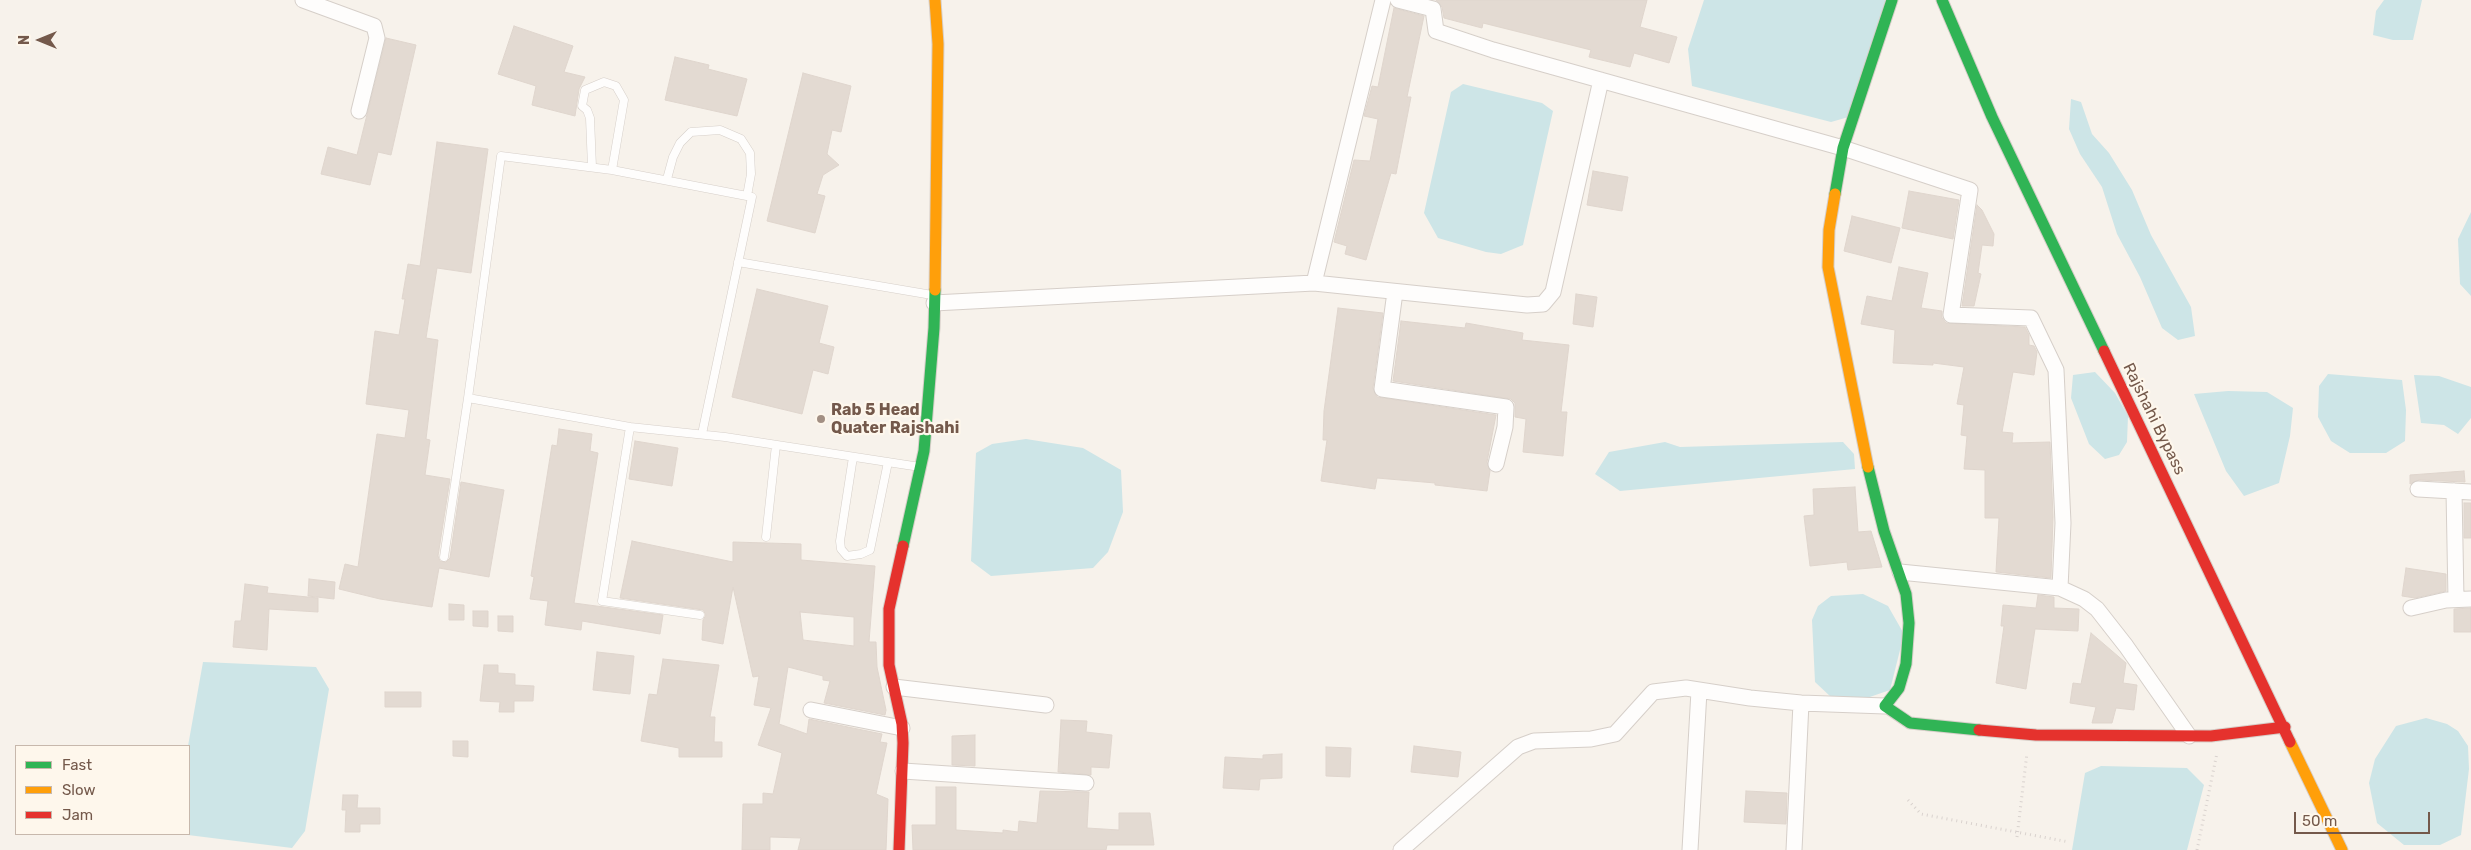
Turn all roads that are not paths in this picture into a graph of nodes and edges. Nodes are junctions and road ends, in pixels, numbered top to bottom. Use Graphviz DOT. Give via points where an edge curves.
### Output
graph roads {
  1 [pos="303,0"];
  2 [pos="935,0"];
  3 [pos="1383,0"];
  4 [pos="1398,0"];
  5 [pos="1892,0"];
  6 [pos="1942,0"];
  7 [pos="1601,80"];
  8 [pos="359,110"];
  9 [pos="1843,148"];
  10 [pos="592,167"];
  11 [pos="612,170"];
  12 [pos="667,179"];
  13 [pos="747,196"];
  14 [pos="738,262"];
  15 [pos="1314,283"];
  16 [pos="1395,292"];
  17 [pos="934,299"];
  18 [pos="468,398"];
  19 [pos="630,427"];
  20 [pos="702,434"];
  21 [pos="776,445"];
  22 [pos="853,457"];
  23 [pos="888,462"];
  24 [pos="1496,464"];
  25 [pos="920,467"];
  26 [pos="2418,490"];
  27 [pos="2454,491"];
  28 [pos="2471,492"];
  29 [pos="766,538"];
  30 [pos="444,557"];
  31 [pos="1900,572"];
  32 [pos="2060,588"];
  33 [pos="2463,599"];
  34 [pos="2411,608"];
  35 [pos="700,615"];
  36 [pos="894,687"];
  37 [pos="1699,691"];
  38 [pos="1801,703"];
  39 [pos="1046,705"];
  40 [pos="1885,706"];
  41 [pos="811,710"];
  42 [pos="2285,727"];
  43 [pos="902,728"];
  44 [pos="2189,736"];
  45 [pos="903,771"];
  46 [pos="1086,783"];
  47 [pos="899,850"];
  48 [pos="1401,850"];
  49 [pos="1690,850"];
  50 [pos="1794,850"];
  51 [pos="2342,850"];
  1 -- 8 [label="street" via="374,26 377,38"];
  2 -- 17 [label="main road" via="938,44"];
  3 -- 15 [label="street"];
  4 -- 7 [label="street" via="1433,10 1436,31"];
  5 -- 9 [label="main road"];
  6 -- 42 [label="main road, Rajshahi Bypass" via="1992,117"];
  7 -- 9 [label="street"];
  7 -- 16 [label="street" via="1553,292 1543,304"];
  9 -- 31 [label="main road" via="1829,230 1828,267 1870,475 1884,531"];
  9 -- 32 [label="street" via="1970,190 1951,315 2031,318 2056,370 2063,523"];
  10 -- 11 [label="lane"];
  10 -- 11 [label="lane" via="590,118 582,106 585,90 604,82 616,86 624,100"];
  10 -- 18 [label="lane" via="501,156"];
  11 -- 12 [label="lane"];
  12 -- 13 [label="lane"];
  12 -- 13 [label="lane" via="680,143 691,132 720,130 741,139 750,153"];
  13 -- 14 [label="lane" via="752,197"];
  14 -- 17 [label="lane"];
  14 -- 20 [label="lane"];
  15 -- 16 [label="street"];
  15 -- 17 [label="street"];
  16 -- 24 [label="street" via="1382,389 1506,407"];
  17 -- 25 [label="main road" via="924,451"];
  18 -- 19 [label="lane"];
  18 -- 30 [label="lane"];
  19 -- 20 [label="lane"];
  19 -- 35 [label="lane" via="602,601"];
  20 -- 21 [label="lane"];
  21 -- 22 [label="lane"];
  21 -- 29 [label="lane"];
  22 -- 23 [label="lane"];
  22 -- 23 [label="lane" via="840,540 841,549 847,556 870,550"];
  23 -- 25 [label="lane"];
  25 -- 36 [label="main road" via="889,609 889,665"];
  26 -- 27 [label="street"];
  27 -- 28 [label="street"];
  27 -- 33 [label="street"];
  31 -- 32 [label="street"];
  31 -- 40 [label="main road" via="1909,623 1906,664 1899,688"];
  32 -- 44 [label="street" via="2097,609"];
  33 -- 34 [label="street"];
  36 -- 39 [label="street"];
  36 -- 43 [label="main road"];
  37 -- 38 [label="street"];
  37 -- 48 [label="street" via="1671,688 1653,692 1642,700 1619,730 1607,736 1534,741 1518,747"];
  37 -- 49 [label="street"];
  38 -- 40 [label="street"];
  38 -- 50 [label="street"];
  40 -- 44 [label="main road" via="1910,723 2029,735"];
  41 -- 43 [label="street"];
  42 -- 44 [label="main road"];
  42 -- 51 [label="main road, Rajshahi Bypass"];
  43 -- 45 [label="main road"];
  45 -- 46 [label="street"];
  45 -- 47 [label="main road"];
}
